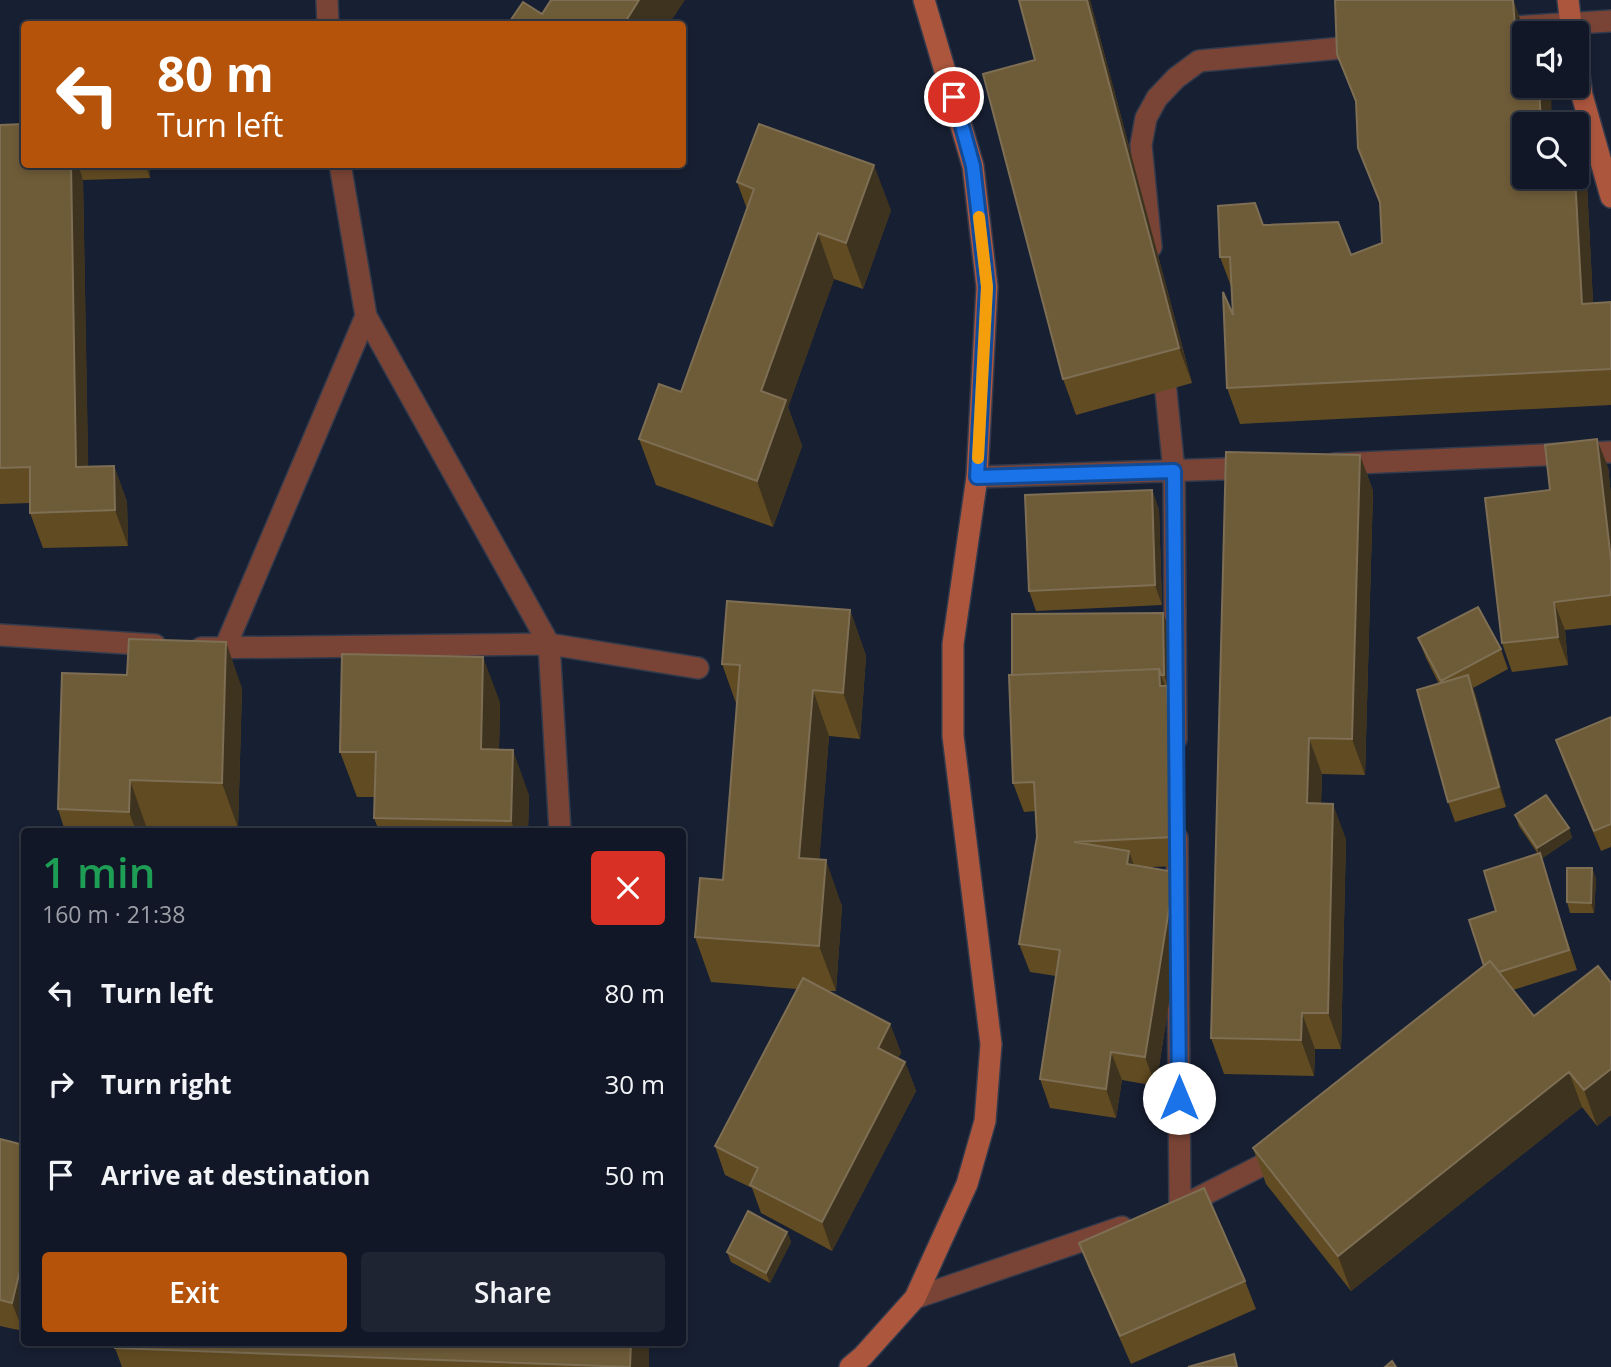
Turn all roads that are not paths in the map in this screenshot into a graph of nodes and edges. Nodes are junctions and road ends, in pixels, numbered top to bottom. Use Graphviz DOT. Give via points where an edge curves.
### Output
graph roads {
  1 [pos="327,0"];
  2 [pos="924,0"];
  3 [pos="1568,0"];
  4 [pos="328,21"];
  5 [pos="1570,21"];
  6 [pos="1611,21"];
  7 [pos="1589,25"];
  8 [pos="1512,27"];
  9 [pos="1474,32"];
  10 [pos="1378,44"];
  11 [pos="1583,98"];
  12 [pos="341,168"];
  13 [pos="1611,197"];
  14 [pos="1153,267"];
  15 [pos="366,316"];
  16 [pos="1160,335"];
  17 [pos="1611,452"];
  18 [pos="1311,465"];
  19 [pos="1270,467"];
  20 [pos="1174,471"];
  21 [pos="977,477"];
  22 [pos="0,635"];
  23 [pos="549,644"];
  24 [pos="224,650"];
  25 [pos="698,668"];
  26 [pos="1176,762"];
  27 [pos="1177,818"];
  28 [pos="560,828"];
  29 [pos="1303,1145"];
  30 [pos="1140,1220"];
  31 [pos="915,1298"];
  32 [pos="850,1367"];
  1 -- 4 [label="street"];
  2 -- 21 [label="street" via="973,166 987,287"];
  3 -- 5 [label="street"];
  6 -- 7 [label="street"];
  8 -- 9 [label="street"];
  10 -- 14 [label="street" via="1199,61 1176,78 1146,118 1141,145"];
  11 -- 13 [label="street"];
  12 -- 15 [label="street"];
  15 -- 23 [label="street"];
  15 -- 24 [label="street"];
  16 -- 20 [label="street"];
  17 -- 18 [label="street"];
  19 -- 20 [label="street"];
  20 -- 21 [label="street"];
  20 -- 26 [label="street"];
  21 -- 31 [label="street" via="953,645 953,736 991,1044 985,1121 967,1184"];
  22 -- 24 [label="street"];
  23 -- 24 [label="street"];
  23 -- 25 [label="street"];
  23 -- 28 [label="street"];
  27 -- 29 [label="street" via="1173,1209"];
  30 -- 31 [label="street"];
  31 -- 32 [label="street"];
}
